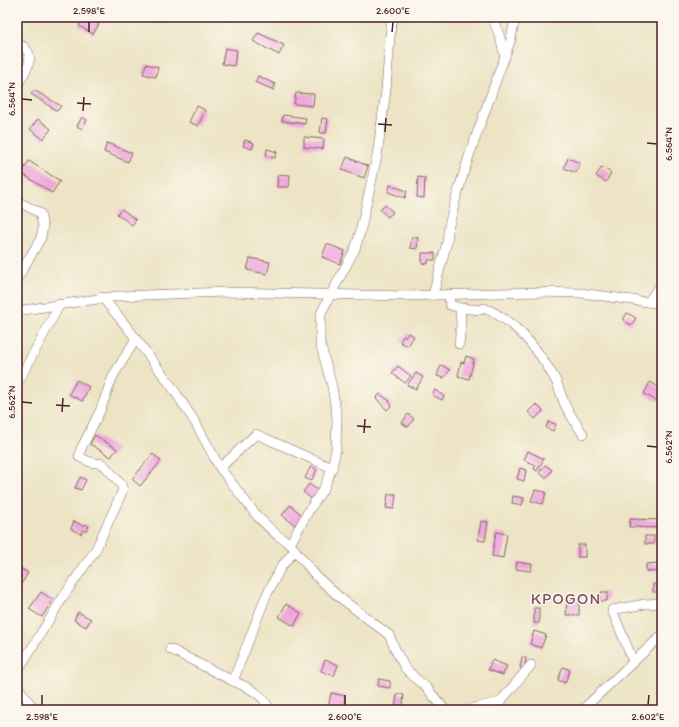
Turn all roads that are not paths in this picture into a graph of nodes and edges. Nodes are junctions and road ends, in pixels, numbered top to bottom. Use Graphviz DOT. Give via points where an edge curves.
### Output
graph roads {
  1 [pos="394,17"];
  2 [pos="492,17"];
  3 [pos="515,17"];
  4 [pos="17,43"];
  5 [pos="505,57"];
  6 [pos="17,86"];
  7 [pos="17,201"];
  8 [pos="17,279"];
  9 [pos="662,282"];
  10 [pos="331,294"];
  11 [pos="449,294"];
  12 [pos="433,295"];
  13 [pos="102,298"];
  14 [pos="648,302"];
  15 [pos="60,304"];
  16 [pos="662,304"];
  17 [pos="460,308"];
  18 [pos="17,311"];
  19 [pos="136,339"];
  20 [pos="459,344"];
  21 [pos="17,384"];
  22 [pos="583,434"];
  23 [pos="220,468"];
  24 [pos="332,468"];
  25 [pos="292,547"];
  26 [pos="662,603"];
  27 [pos="662,634"];
  28 [pos="170,649"];
  29 [pos="633,661"];
  30 [pos="531,665"];
  31 [pos="17,672"];
  32 [pos="233,681"];
  33 [pos="17,686"];
  34 [pos="498,706"];
  35 [pos="35,710"];
  36 [pos="270,710"];
  37 [pos="445,710"];
  38 [pos="466,710"];
  39 [pos="582,710"];
  1 -- 10 [label="street" via="391,25 377,156 360,233 355,249"];
  2 -- 5 [label="street"];
  3 -- 5 [label="street"];
  4 -- 6 [label="street" via="26,48 30,59"];
  5 -- 12 [label="street" via="456,198"];
  7 -- 8 [label="street" via="40,213 43,227 41,238"];
  9 -- 14 [label="street"];
  10 -- 12 [label="street"];
  10 -- 13 [label="street" via="226,292"];
  10 -- 24 [label="street" via="321,313 320,343 332,386 337,418 336,449"];
  11 -- 12 [label="street"];
  11 -- 14 [label="street" via="581,293"];
  11 -- 17 [label="street" via="450,305"];
  13 -- 15 [label="street"];
  13 -- 19 [label="street"];
  14 -- 16 [label="street"];
  15 -- 18 [label="street"];
  15 -- 21 [label="street"];
  17 -- 20 [label="street"];
  17 -- 22 [label="street" via="484,308 503,316 531,343 542,357 566,407"];
  19 -- 23 [label="street" via="195,422"];
  19 -- 31 [label="street" via="113,376 79,457 103,464 121,484 123,490 95,551"];
  23 -- 24 [label="street" via="256,434"];
  23 -- 25 [label="street" via="257,516"];
  24 -- 25 [label="street"];
  25 -- 32 [label="street" via="266,596"];
  25 -- 37 [label="street" via="316,576 338,596 389,635 405,668 426,687"];
  26 -- 29 [label="street" via="612,610"];
  27 -- 29 [label="street"];
  28 -- 32 [label="street"];
  29 -- 39 [label="street"];
  30 -- 34 [label="street"];
  32 -- 36 [label="street" via="268,702"];
  33 -- 35 [label="street"];
  34 -- 38 [label="street"];
}
